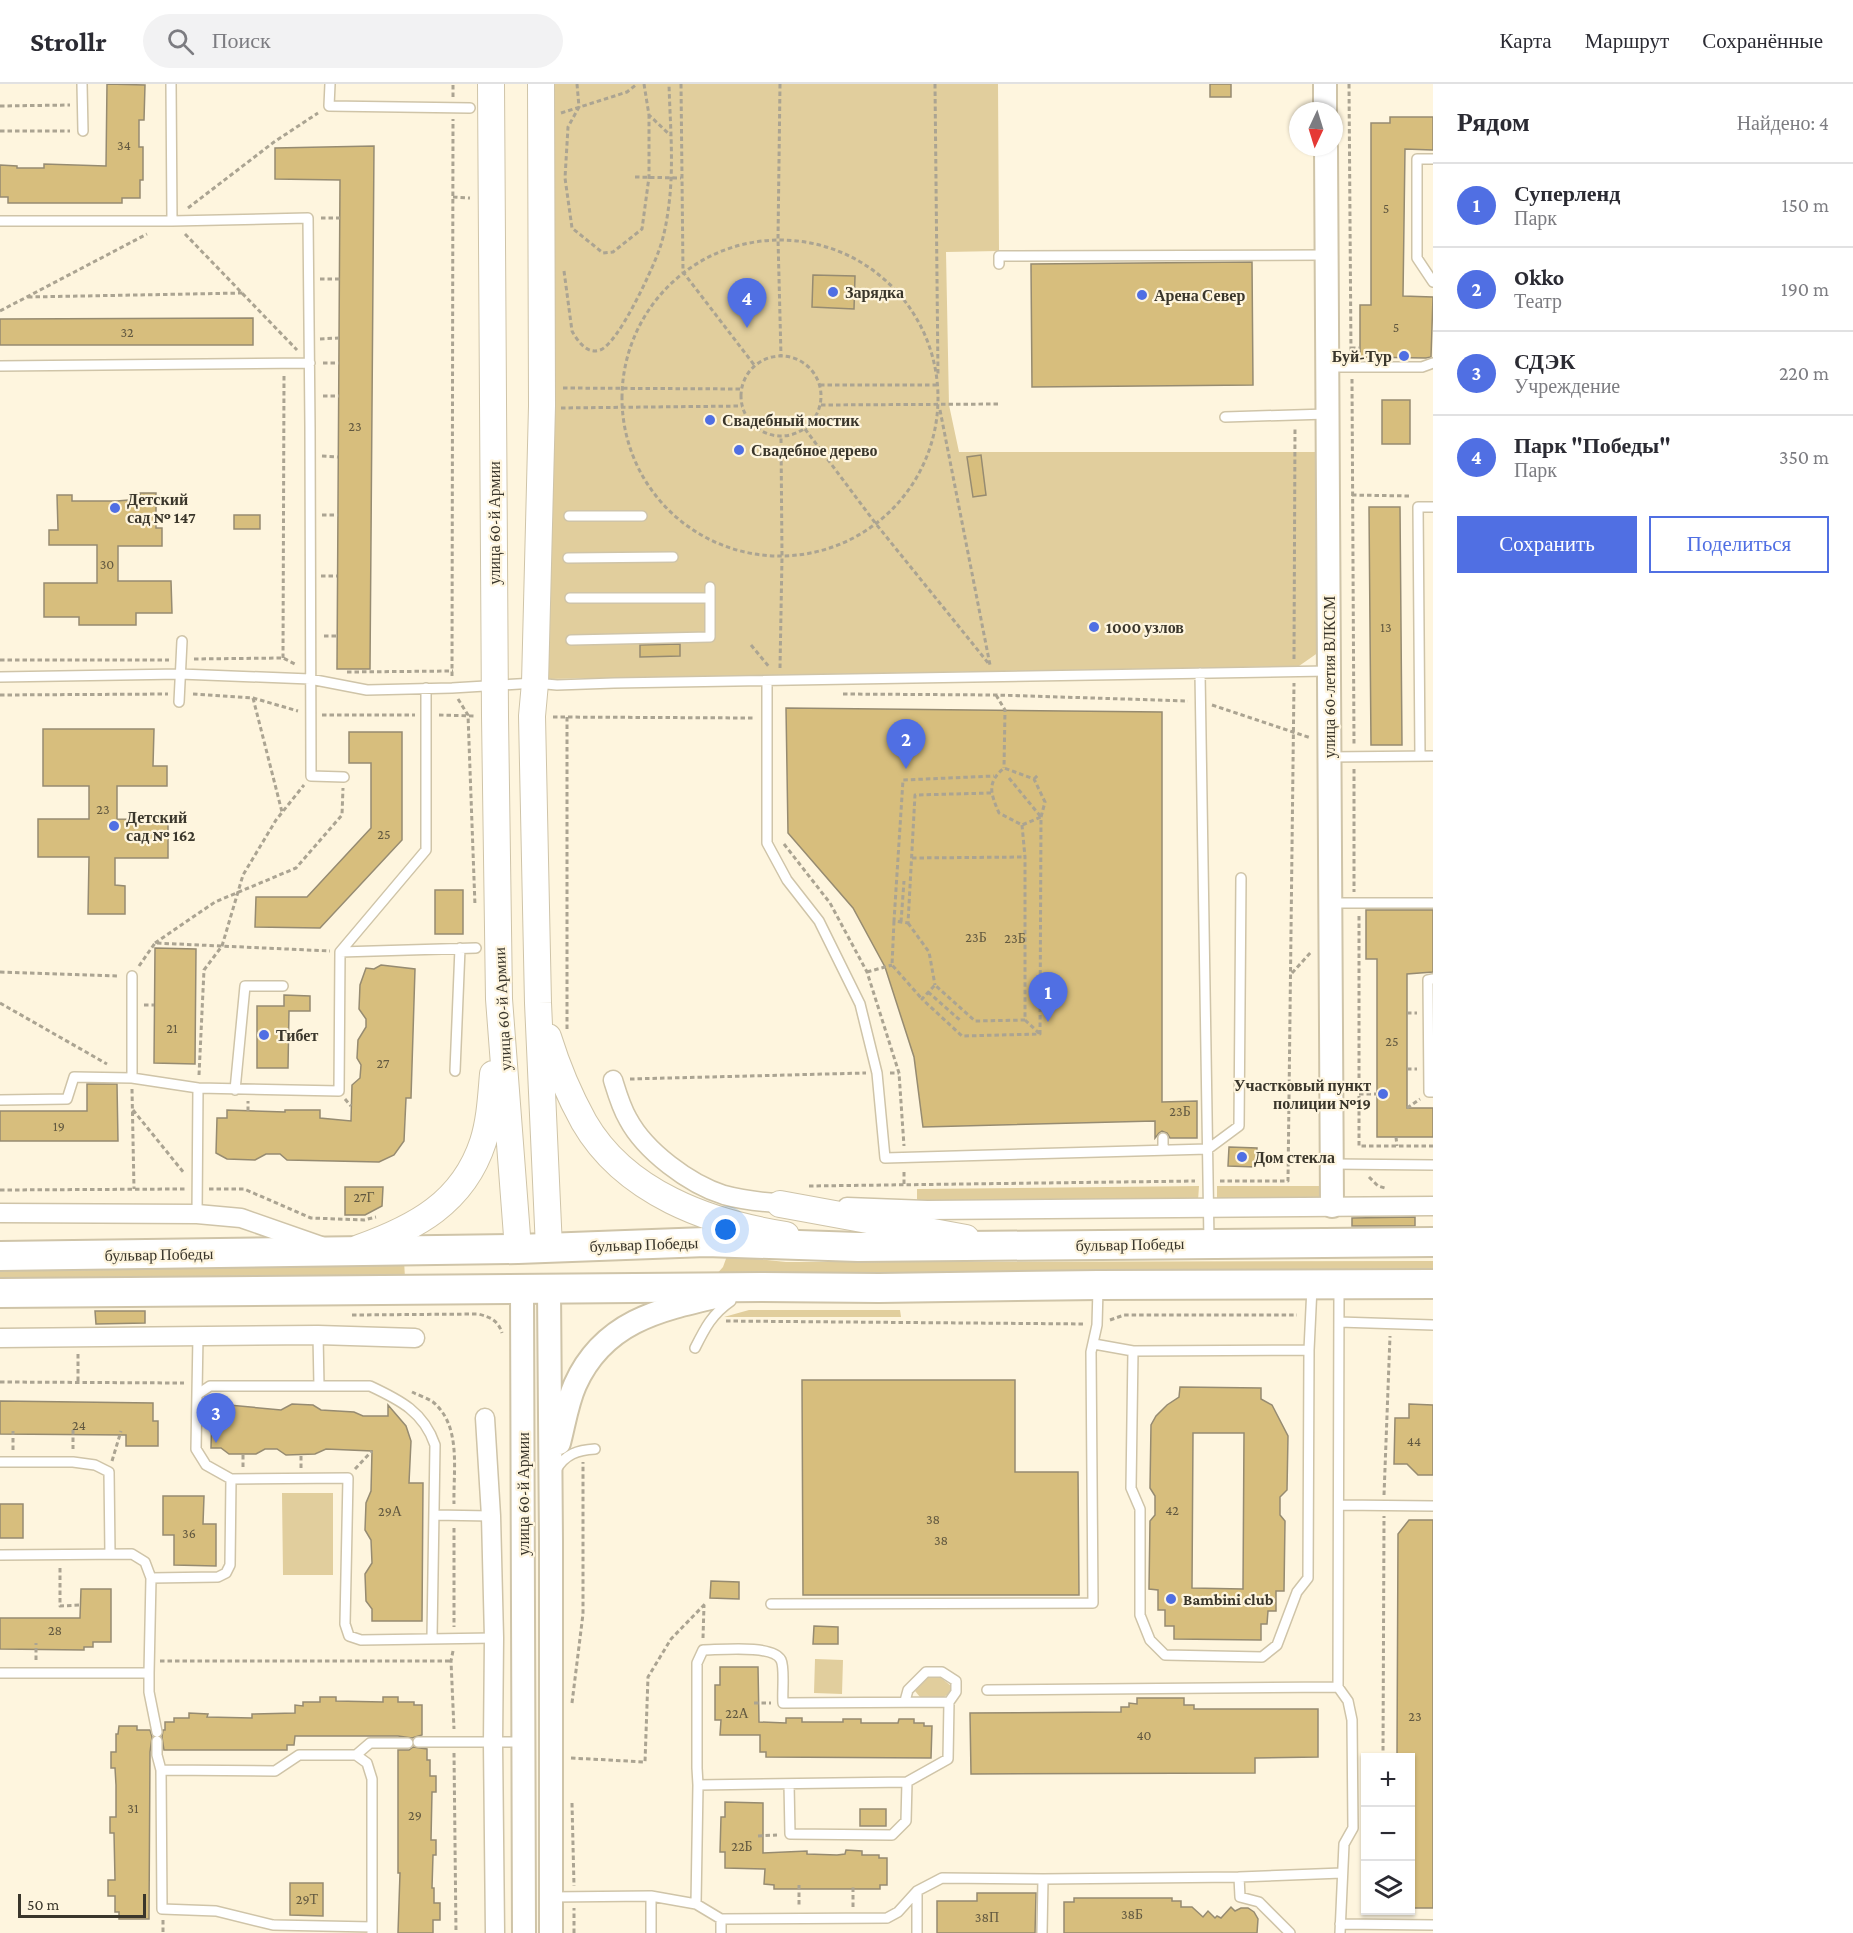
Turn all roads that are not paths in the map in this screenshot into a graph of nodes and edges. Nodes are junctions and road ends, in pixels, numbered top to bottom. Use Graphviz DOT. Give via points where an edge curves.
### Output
graph roads {
  1 [pos="82,84"];
  2 [pos="171,84"];
  3 [pos="330,84"];
  4 [pos="492,84"];
  5 [pos="541,84"];
  6 [pos="1325,84"];
  7 [pos="1325,102"];
  8 [pos="470,108"];
  9 [pos="84,131"];
  10 [pos="1326,156"];
  11 [pos="1433,159"];
  12 [pos="0,221"];
  13 [pos="172,221"];
  14 [pos="1326,255"];
  15 [pos="999,264"];
  16 [pos="1433,282"];
  17 [pos="310,363"];
  18 [pos="1433,363"];
  19 [pos="0,366"];
  20 [pos="1327,367"];
  21 [pos="1327,414"];
  22 [pos="1225,417"];
  23 [pos="1433,507"];
  24 [pos="569,516"];
  25 [pos="642,516"];
  26 [pos="674,556"];
  27 [pos="568,558"];
  28 [pos="710,587"];
  29 [pos="570,598"];
  30 [pos="710,598"];
  31 [pos="571,640"];
  32 [pos="182,641"];
  33 [pos="1328,671"];
  34 [pos="1200,673"];
  35 [pos="180,674"];
  36 [pos="0,677"];
  37 [pos="310,679"];
  38 [pos="767,681"];
  39 [pos="536,683"];
  40 [pos="495,685"];
  41 [pos="426,688"];
  42 [pos="179,698"];
  43 [pos="1329,752"];
  44 [pos="1420,756"];
  45 [pos="1433,756"];
  46 [pos="344,777"];
  47 [pos="1240,878"];
  48 [pos="1330,903"];
  49 [pos="1433,903"];
  50 [pos="460,948"];
  51 [pos="476,948"];
  52 [pos="340,952"];
  53 [pos="132,976"];
  54 [pos="1433,979"];
  55 [pos="283,986"];
  56 [pos="499,999"];
  57 [pos="538,1003"];
  58 [pos="455,1071"];
  59 [pos="132,1078"];
  60 [pos="612,1080"];
  61 [pos="198,1088"];
  62 [pos="235,1089"];
  63 [pos="1433,1092"];
  64 [pos="0,1100"];
  65 [pos="1163,1138"];
  66 [pos="1177,1138"];
  67 [pos="1190,1138"];
  68 [pos="1191,1149"];
  69 [pos="1208,1149"];
  70 [pos="1163,1150"];
  71 [pos="1177,1150"];
  72 [pos="1331,1164"];
  73 [pos="1433,1164"];
  74 [pos="780,1204"];
  75 [pos="1332,1206"];
  76 [pos="1433,1206"];
  77 [pos="1209,1208"];
  78 [pos="0,1213"];
  79 [pos="197,1214"];
  80 [pos="1433,1242"];
  81 [pos="1209,1243"];
  82 [pos="1002,1245"];
  83 [pos="858,1246"];
  84 [pos="549,1248"];
  85 [pos="518,1249"];
  86 [pos="344,1252"];
  87 [pos="0,1256"];
  88 [pos="1433,1284"];
  89 [pos="1098,1285"];
  90 [pos="1326,1285"];
  91 [pos="762,1287"];
  92 [pos="536,1289"];
  93 [pos="0,1293"];
  94 [pos="1339,1322"];
  95 [pos="1433,1325"];
  96 [pos="318,1335"];
  97 [pos="198,1336"];
  98 [pos="0,1338"];
  99 [pos="416,1338"];
  100 [pos="1094,1344"];
  101 [pos="695,1348"];
  102 [pos="1309,1350"];
  103 [pos="1133,1351"];
  104 [pos="319,1386"];
  105 [pos="198,1394"];
  106 [pos="485,1418"];
  107 [pos="595,1449"];
  108 [pos="0,1462"];
  109 [pos="231,1479"];
  110 [pos="551,1480"];
  111 [pos="1339,1505"];
  112 [pos="1433,1506"];
  113 [pos="434,1515"];
  114 [pos="491,1516"];
  115 [pos="110,1554"];
  116 [pos="0,1555"];
  117 [pos="151,1578"];
  118 [pos="771,1604"];
  119 [pos="432,1638"];
  120 [pos="494,1638"];
  121 [pos="0,1673"];
  122 [pos="149,1673"];
  123 [pos="1338,1687"];
  124 [pos="987,1690"];
  125 [pos="905,1701"];
  126 [pos="950,1702"];
  127 [pos="551,1741"];
  128 [pos="418,1742"];
  129 [pos="524,1742"];
  130 [pos="408,1743"];
  131 [pos="493,1743"];
  132 [pos="356,1755"];
  133 [pos="162,1770"];
  134 [pos="906,1782"];
  135 [pos="789,1784"];
  136 [pos="698,1785"];
  137 [pos="1342,1873"];
  138 [pos="1239,1877"];
  139 [pos="1043,1880"];
  140 [pos="917,1891"];
  141 [pos="651,1896"];
  142 [pos="551,1897"];
  143 [pos="696,1904"];
  144 [pos="721,1918"];
  145 [pos="1433,1925"];
  146 [pos="1340,1929"];
  147 [pos="372,1930"];
  148 [pos="495,1933"];
  149 [pos="524,1933"];
  150 [pos="551,1933"];
  151 [pos="651,1933"];
  152 [pos="721,1933"];
  153 [pos="917,1933"];
  154 [pos="1042,1933"];
  155 [pos="1290,1933"];
  1 -- 9 [label="lane"];
  2 -- 13 [label="lane"];
  3 -- 8 [label="lane" via="329,106"];
  4 -- 40 [label="main road, улица 60-й Армии"];
  5 -- 39 [label="main road, улица 60-й Армии" via="542,406"];
  6 -- 7 [label="street"];
  10 -- 14 [label="street, улица 60-летия ВЛКСМ"];
  11 -- 16 [label="lane" via="1417,159 1417,258"];
  12 -- 13 [label="lane"];
  13 -- 17 [label="lane" via="308,218"];
  14 -- 15 [label="lane" via="999,256"];
  14 -- 20 [label="street, улица 60-летия ВЛКСМ"];
  17 -- 19 [label="lane"];
  17 -- 37 [label="lane"];
  18 -- 20 [label="lane" via="1422,367"];
  20 -- 21 [label="street, улица 60-летия ВЛКСМ"];
  21 -- 22 [label="lane"];
  21 -- 33 [label="street, улица 60-летия ВЛКСМ"];
  23 -- 44 [label="lane" via="1418,507"];
  24 -- 25 [label="lane"];
  26 -- 27 [label="lane"];
  28 -- 30 [label="lane"];
  29 -- 30 [label="lane"];
  30 -- 31 [label="lane" via="710,638"];
  32 -- 35 [label="lane"];
  33 -- 34 [label="lane"];
  33 -- 43 [label="street, улица 60-летия ВЛКСМ"];
  34 -- 38 [label="lane"];
  34 -- 69 [label="lane"];
  35 -- 36 [label="lane"];
  35 -- 37 [label="lane"];
  35 -- 42 [label="lane"];
  37 -- 41 [label="lane" via="367,690"];
  37 -- 46 [label="lane" via="311,776"];
  38 -- 39 [label="lane"];
  38 -- 70 [label="lane" via="767,843 787,880 819,921 860,1004 877,1073 885,1158"];
  39 -- 40 [label="lane"];
  39 -- 57 [label="main road, улица 60-й Армии" via="532,716"];
  40 -- 41 [label="lane"];
  40 -- 56 [label="main road, улица 60-й Армии"];
  41 -- 52 [label="lane" via="426,850"];
  43 -- 44 [label="lane" via="1354,757"];
  43 -- 48 [label="street, улица 60-летия ВЛКСМ"];
  44 -- 45 [label="lane"];
  47 -- 69 [label="lane" via="1239,1126"];
  48 -- 49 [label="lane"];
  48 -- 72 [label="street, улица 60-летия ВЛКСМ"];
  50 -- 51 [label="lane"];
  50 -- 52 [label="lane"];
  50 -- 58 [label="lane"];
  52 -- 62 [label="lane" via="339,1091"];
  53 -- 59 [label="lane"];
  54 -- 63 [label="lane" via="1428,980 1429,1092"];
  55 -- 62 [label="lane" via="245,986"];
  56 -- 85 [label="main road, улица 60-й Армии"];
  56 -- 86 [label="main road" via="489,1113 484,1140 467,1177 454,1195 415,1224"];
  57 -- 83 [label="main road" via="556,1063 585,1123 620,1165 648,1188 702,1215 762,1232"];
  57 -- 84 [label="main road, улица 60-й Армии"];
  59 -- 61 [label="lane"];
  59 -- 64 [label="lane" via="74,1077 68,1099"];
  60 -- 74 [label="street" via="628,1119 645,1143 668,1164 723,1194"];
  61 -- 62 [label="lane"];
  61 -- 79 [label="lane"];
  65 -- 70 [label="lane"];
  66 -- 71 [label="lane"];
  67 -- 68 [label="lane"];
  68 -- 69 [label="lane"];
  68 -- 71 [label="lane"];
  69 -- 77 [label="lane"];
  70 -- 71 [label="lane"];
  72 -- 73 [label="lane"];
  72 -- 75 [label="street, улица 60-летия ВЛКСМ"];
  74 -- 77 [label="street" via="927,1210"];
  74 -- 82 [label="main road"];
  75 -- 76 [label="street"];
  75 -- 77 [label="street"];
  77 -- 81 [label="lane"];
  78 -- 79 [label="street"];
  79 -- 86 [label="street" via="241,1218"];
  80 -- 81 [label="main road, бульвар Победы"];
  81 -- 82 [label="main road, бульвар Победы"];
  82 -- 83 [label="main road, бульвар Победы"];
  83 -- 84 [label="main road, бульвар Победы" via="706,1242"];
  84 -- 85 [label="main road, бульвар Победы"];
  84 -- 92 [label="main road, улица 60-й Армии"];
  85 -- 86 [label="main road, бульвар Победы"];
  85 -- 92 [label="main road, улица 60-й Армии"];
  86 -- 87 [label="main road, бульвар Победы"];
  88 -- 90 [label="main road"];
  89 -- 90 [label="main road"];
  89 -- 91 [label="main road"];
  89 -- 100 [label="lane"];
  90 -- 94 [label="lane"];
  90 -- 102 [label="lane" via="1311,1314"];
  91 -- 92 [label="main road"];
  91 -- 101 [label="lane" via="718,1310"];
  91 -- 110 [label="street" via="672,1307 635,1320 605,1342 576,1384"];
  92 -- 93 [label="main road"];
  92 -- 110 [label="street, улица 60-й Армии"];
  92 -- 129 [label="street, улица 60-й Армии"];
  94 -- 95 [label="lane"];
  94 -- 111 [label="lane"];
  96 -- 97 [label="street"];
  96 -- 99 [label="street"];
  96 -- 104 [label="lane"];
  97 -- 98 [label="street"];
  97 -- 105 [label="lane"];
  100 -- 103 [label="lane"];
  100 -- 118 [label="lane" via="1093,1603"];
  102 -- 103 [label="lane"];
  102 -- 103 [label="lane" via="1308,1578 1297,1592 1277,1645 1262,1657 1165,1655 1150,1640 1140,1615 1140,1509 1131,1488"];
  104 -- 105 [label="lane" via="210,1386"];
  104 -- 113 [label="lane" via="370,1386 393,1396 421,1417 435,1445"];
  105 -- 109 [label="lane" via="196,1449 206,1465"];
  106 -- 114 [label="street"];
  107 -- 110 [label="lane" via="569,1454"];
  108 -- 115 [label="lane" via="73,1462 109,1472"];
  109 -- 117 [label="lane" via="230,1564 226,1573 218,1577"];
  109 -- 119 [label="lane" via="348,1478 345,1624 349,1636 361,1640"];
  110 -- 127 [label="street, улица 60-й Армии"];
  111 -- 112 [label="lane"];
  111 -- 123 [label="lane"];
  113 -- 114 [label="lane"];
  113 -- 119 [label="lane"];
  114 -- 120 [label="street"];
  115 -- 116 [label="lane"];
  115 -- 117 [label="lane" via="132,1554 145,1562"];
  117 -- 122 [label="lane"];
  119 -- 120 [label="lane"];
  120 -- 131 [label="street"];
  121 -- 122 [label="lane"];
  122 -- 133 [label="lane"];
  123 -- 124 [label="lane"];
  123 -- 137 [label="lane" via="1348,1701 1352,1720 1353,1828 1344,1844"];
  125 -- 126 [label="lane"];
  125 -- 126 [label="lane" via="908,1690 926,1672 942,1672 956,1681 956,1692"];
  125 -- 136 [label="lane" via="783,1703 782,1662 777,1654 766,1650 703,1650 696,1663"];
  126 -- 134 [label="lane" via="948,1759"];
  127 -- 129 [label="street"];
  127 -- 142 [label="street, улица 60-й Армии"];
  128 -- 131 [label="lane"];
  129 -- 131 [label="lane"];
  129 -- 149 [label="street, улица 60-й Армии"];
  130 -- 132 [label="lane" via="370,1743"];
  131 -- 148 [label="street"];
  132 -- 133 [label="lane" via="299,1755 275,1771"];
  132 -- 147 [label="lane" via="367,1763 372,1779"];
  133 -- 147 [label="lane" via="162,1909 216,1911 273,1925"];
  134 -- 135 [label="lane"];
  134 -- 135 [label="lane" via="906,1821 891,1835 790,1834"];
  135 -- 136 [label="lane"];
  136 -- 143 [label="lane"];
  137 -- 138 [label="lane"];
  137 -- 146 [label="lane"];
  138 -- 139 [label="lane"];
  138 -- 155 [label="lane" via="1240,1897 1259,1902"];
  139 -- 140 [label="lane" via="942,1878"];
  139 -- 154 [label="lane"];
  140 -- 144 [label="lane" via="887,1918"];
  140 -- 153 [label="lane"];
  141 -- 142 [label="lane"];
  141 -- 143 [label="lane"];
  141 -- 151 [label="lane"];
  142 -- 150 [label="street, улица 60-й Армии"];
  143 -- 144 [label="lane"];
  144 -- 152 [label="lane"];
  145 -- 146 [label="lane"];
}
